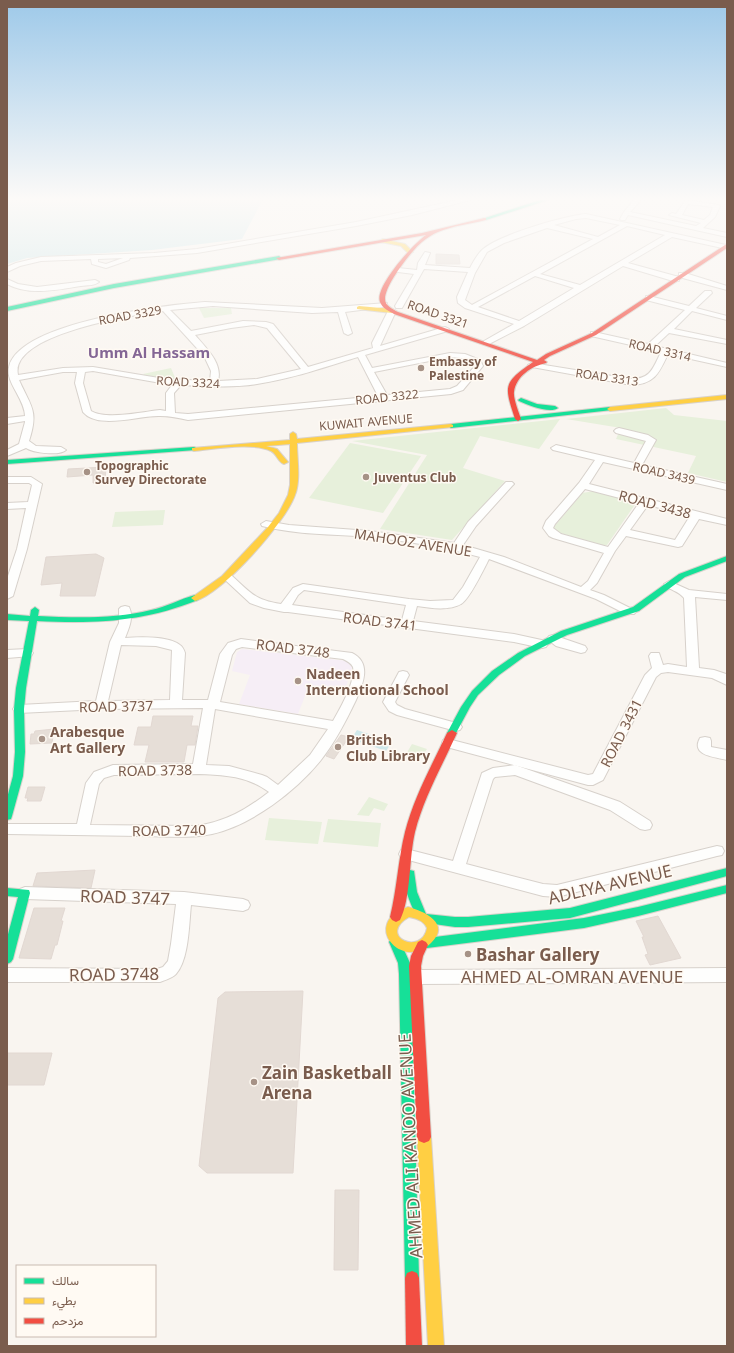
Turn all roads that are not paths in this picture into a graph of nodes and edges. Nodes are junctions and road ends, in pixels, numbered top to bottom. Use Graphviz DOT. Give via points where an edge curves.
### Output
graph roads {
  1 [pos="24,263"];
  2 [pos="94,263"];
  3 [pos="117,263"];
  4 [pos="209,263"];
  5 [pos="247,263"];
  6 [pos="403,263"];
  7 [pos="421,263"];
  8 [pos="477,263"];
  9 [pos="554,263"];
  10 [pos="622,263"];
  11 [pos="700,263"];
  12 [pos="7,270"];
  13 [pos="398,270"];
  14 [pos="420,270"];
  15 [pos="472,270"];
  16 [pos="534,274"];
  17 [pos="679,277"];
  18 [pos="7,281"];
  19 [pos="95,282"];
  20 [pos="726,287"];
  21 [pos="581,288"];
  22 [pos="708,294"];
  23 [pos="649,298"];
  24 [pos="7,301"];
  25 [pos="382,302"];
  26 [pos="473,307"];
  27 [pos="164,308"];
  28 [pos="359,308"];
  29 [pos="396,308"];
  30 [pos="690,308"];
  31 [pos="7,309"];
  32 [pos="341,310"];
  33 [pos="727,318"];
  34 [pos="521,324"];
  35 [pos="445,329"];
  36 [pos="668,330"];
  37 [pos="348,333"];
  38 [pos="189,334"];
  39 [pos="594,334"];
  40 [pos="727,342"];
  41 [pos="487,344"];
  42 [pos="648,348"];
  43 [pos="378,349"];
  44 [pos="665,352"];
  45 [pos="360,354"];
  46 [pos="522,355"];
  47 [pos="541,362"];
  48 [pos="727,365"];
  49 [pos="82,369"];
  50 [pos="306,370"];
  51 [pos="369,371"];
  52 [pos="516,377"];
  53 [pos="15,378"];
  54 [pos="178,383"];
  55 [pos="213,384"];
  56 [pos="727,390"];
  57 [pos="384,398"];
  58 [pos="724,398"];
  59 [pos="521,400"];
  60 [pos="555,408"];
  61 [pos="519,413"];
  62 [pos="171,414"];
  63 [pos="29,418"];
  64 [pos="7,421"];
  65 [pos="619,431"];
  66 [pos="288,437"];
  67 [pos="340,438"];
  68 [pos="25,442"];
  69 [pos="232,445"];
  70 [pos="556,448"];
  71 [pos="61,450"];
  72 [pos="7,454"];
  73 [pos="600,459"];
  74 [pos="7,462"];
  75 [pos="289,462"];
  76 [pos="636,467"];
  77 [pos="284,473"];
  78 [pos="7,480"];
  79 [pos="509,484"];
  80 [pos="583,485"];
  81 [pos="727,487"];
  82 [pos="281,497"];
  83 [pos="645,502"];
  84 [pos="32,505"];
  85 [pos="7,506"];
  86 [pos="696,516"];
  87 [pos="273,521"];
  88 [pos="727,522"];
  89 [pos="624,532"];
  90 [pos="457,547"];
  91 [pos="610,551"];
  92 [pos="486,555"];
  93 [pos="727,558"];
  94 [pos="227,576"];
  95 [pos="669,584"];
  96 [pos="582,591"];
  97 [pos="687,593"];
  98 [pos="7,596"];
  99 [pos="727,597"];
  100 [pos="413,602"];
  101 [pos="284,609"];
  102 [pos="7,610"];
  103 [pos="126,612"];
  104 [pos="34,614"];
  105 [pos="625,614"];
  106 [pos="7,617"];
  107 [pos="609,619"];
  108 [pos="406,625"];
  109 [pos="552,639"];
  110 [pos="116,642"];
  111 [pos="542,644"];
  112 [pos="581,649"];
  113 [pos="27,653"];
  114 [pos="7,654"];
  115 [pos="655,656"];
  116 [pos="354,659"];
  117 [pos="660,669"];
  118 [pos="694,672"];
  119 [pos="403,675"];
  120 [pos="727,681"];
  121 [pos="176,704"];
  122 [pos="212,704"];
  123 [pos="101,705"];
  124 [pos="19,709"];
  125 [pos="337,726"];
  126 [pos="452,736"];
  127 [pos="705,740"];
  128 [pos="727,755"];
  129 [pos="518,763"];
  130 [pos="199,769"];
  131 [pos="277,792"];
  132 [pos="7,816"];
  133 [pos="645,825"];
  134 [pos="7,829"];
  135 [pos="82,831"];
  136 [pos="717,851"];
  137 [pos="406,855"];
  138 [pos="458,868"];
  139 [pos="727,872"];
  140 [pos="727,889"];
  141 [pos="7,892"];
  142 [pos="26,893"];
  143 [pos="184,898"];
  144 [pos="243,905"];
  145 [pos="424,916"];
  146 [pos="396,917"];
  147 [pos="395,942"];
  148 [pos="424,944"];
  149 [pos="7,958"];
  150 [pos="7,975"];
  151 [pos="727,975"];
  152 [pos="416,977"];
  153 [pos="424,1308"];
  154 [pos="414,1346"];
  155 [pos="436,1346"];
  1 -- 12 [label="street"];
  2 -- 3 [label="street" via="103,266"];
  4 -- 19 [label="main road"];
  5 -- 31 [label="main road" via="85,291"];
  6 -- 13 [label="main road"];
  7 -- 14 [label="street"];
  8 -- 15 [label="street"];
  9 -- 16 [label="street"];
  10 -- 17 [label="street"];
  10 -- 21 [label="street"];
  11 -- 17 [label="main road"];
  13 -- 14 [label="street"];
  13 -- 25 [label="main road" via="383,293"];
  14 -- 15 [label="street"];
  14 -- 29 [label="street"];
  15 -- 26 [label="street" via="461,297 464,304"];
  16 -- 21 [label="street"];
  16 -- 26 [label="street"];
  17 -- 20 [label="street"];
  17 -- 23 [label="main road"];
  18 -- 19 [label="street" via="15,286 36,288"];
  19 -- 24 [label="main road"];
  21 -- 34 [label="street"];
  22 -- 30 [label="street"];
  23 -- 30 [label="street"];
  23 -- 39 [label="main road"];
  25 -- 28 [label="main road"];
  25 -- 29 [label="main road, ROAD 3321"];
  26 -- 34 [label="street"];
  27 -- 32 [label="street, ROAD 3329" via="206,304"];
  27 -- 38 [label="street"];
  27 -- 53 [label="street, ROAD 3329" via="66,328 34,342 15,355"];
  28 -- 29 [label="main road"];
  28 -- 32 [label="street, ROAD 3329"];
  29 -- 35 [label="main road, ROAD 3321"];
  29 -- 43 [label="street" via="376,343"];
  30 -- 33 [label="street"];
  30 -- 36 [label="street"];
  32 -- 37 [label="street"];
  34 -- 41 [label="street"];
  35 -- 41 [label="main road, ROAD 3321"];
  35 -- 43 [label="street, ROAD 3324"];
  36 -- 40 [label="street"];
  36 -- 42 [label="street"];
  38 -- 50 [label="street" via="252,322 263,323 270,326"];
  38 -- 55 [label="street" via="215,368"];
  39 -- 42 [label="street, ROAD 3314"];
  39 -- 47 [label="main road"];
  41 -- 46 [label="main road, ROAD 3321"];
  42 -- 44 [label="street, ROAD 3314"];
  43 -- 45 [label="street, ROAD 3324"];
  44 -- 47 [label="street, ROAD 3313" via="651,378 643,382 631,382"];
  44 -- 48 [label="street, ROAD 3314"];
  45 -- 50 [label="street, ROAD 3324"];
  45 -- 51 [label="street"];
  46 -- 47 [label="main road, ROAD 3321"];
  46 -- 52 [label="main road" via="524,363"];
  47 -- 52 [label="main road"];
  47 -- 59 [label="main road" via="523,382"];
  49 -- 53 [label="street, ROAD 3324"];
  49 -- 54 [label="street, ROAD 3324" via="107,370 149,380"];
  49 -- 62 [label="street, ROAD 3322" via="79,383 87,412 93,416 110,418"];
  50 -- 55 [label="street, ROAD 3324" via="257,382"];
  51 -- 57 [label="street"];
  51 -- 57 [label="street, ROAD 3322" via="447,355 466,357 479,364 457,390"];
  52 -- 61 [label="main road" via="510,393"];
  53 -- 63 [label="street, ROAD 3329" via="28,407"];
  54 -- 55 [label="street, ROAD 3324"];
  54 -- 62 [label="street" via="170,393"];
  56 -- 60 [label="main road, KUWAIT AVENUE"];
  57 -- 62 [label="street, ROAD 3322" via="188,417"];
  58 -- 61 [label="main road, KUWAIT AVENUE"];
  59 -- 60 [label="main road" via="536,406"];
  59 -- 61 [label="main road"];
  60 -- 61 [label="main road, KUWAIT AVENUE"];
  61 -- 66 [label="main road, KUWAIT AVENUE" via="506,410 488,416"];
  61 -- 67 [label="main road, KUWAIT AVENUE"];
  63 -- 64 [label="street"];
  63 -- 68 [label="street, ROAD 3329"];
  65 -- 76 [label="street" via="651,440"];
  66 -- 67 [label="main road, KUWAIT AVENUE"];
  66 -- 69 [label="main road, KUWAIT AVENUE"];
  66 -- 71 [label="main road, KUWAIT AVENUE"];
  66 -- 75 [label="main road"];
  67 -- 75 [label="main road" via="304,446"];
  68 -- 71 [label="street" via="34,448"];
  68 -- 72 [label="street" via="23,446"];
  69 -- 74 [label="main road, KUWAIT AVENUE"];
  69 -- 75 [label="main road" via="274,448"];
  70 -- 73 [label="street, ROAD 3439"];
  71 -- 72 [label="main road, KUWAIT AVENUE"];
  73 -- 76 [label="street, ROAD 3439"];
  73 -- 80 [label="street"];
  75 -- 77 [label="main road"];
  75 -- 87 [label="main road" via="295,479 293,492 288,505"];
  76 -- 81 [label="street, ROAD 3439"];
  78 -- 84 [label="street" via="36,482"];
  79 -- 90 [label="street" via="472,524"];
  80 -- 83 [label="street, ROAD 3438"];
  80 -- 91 [label="street" via="548,528 557,536"];
  82 -- 87 [label="main road"];
  83 -- 86 [label="street, ROAD 3438"];
  83 -- 89 [label="street"];
  84 -- 85 [label="street"];
  84 -- 98 [label="street" via="22,549"];
  86 -- 88 [label="street, ROAD 3438"];
  86 -- 89 [label="street" via="678,544"];
  87 -- 90 [label="street, MAHOOZ AVENUE"];
  87 -- 94 [label="main road"];
  87 -- 103 [label="main road" via="203,588 181,599"];
  89 -- 91 [label="street"];
  90 -- 92 [label="street, MAHOOZ AVENUE"];
  91 -- 96 [label="street" via="594,579"];
  92 -- 96 [label="street, MAHOOZ AVENUE"];
  92 -- 100 [label="street" via="455,603 443,605"];
  93 -- 95 [label="main road" via="685,573"];
  94 -- 101 [label="street, ROAD 3741" via="257,603"];
  94 -- 103 [label="main road" via="208,591 184,603 156,611"];
  95 -- 97 [label="street"];
  95 -- 105 [label="main road" via="647,603"];
  96 -- 105 [label="street, MAHOOZ AVENUE" via="600,597"];
  96 -- 107 [label="street, MAHOOZ AVENUE" via="607,609"];
  97 -- 99 [label="street"];
  97 -- 118 [label="street" via="690,598"];
  100 -- 101 [label="street" via="303,587 293,592"];
  100 -- 108 [label="street"];
  101 -- 108 [label="street, ROAD 3741"];
  102 -- 104 [label="main road"];
  103 -- 104 [label="main road"];
  103 -- 110 [label="street"];
  104 -- 106 [label="main road"];
  104 -- 113 [label="main road"];
  105 -- 107 [label="main road"];
  107 -- 109 [label="main road" via="583,626"];
  108 -- 111 [label="street, ROAD 3741" via="514,638"];
  109 -- 111 [label="main road"];
  109 -- 112 [label="street"];
  110 -- 121 [label="street" via="145,642 177,648 179,653"];
  110 -- 123 [label="street"];
  111 -- 126 [label="main road" via="481,686"];
  113 -- 114 [label="street"];
  113 -- 124 [label="main road"];
  115 -- 117 [label="street" via="656,665"];
  116 -- 122 [label="street, ROAD 3748" via="338,653 248,642 232,646 224,658"];
  116 -- 125 [label="street, ROAD 3740" via="360,669 359,678"];
  117 -- 118 [label="street"];
  117 -- 129 [label="street, ROAD 3431" via="651,675 598,777 594,780 586,780 569,772"];
  118 -- 120 [label="street" via="718,675"];
  119 -- 126 [label="street, ROAD 3431" via="390,698 389,702 393,708"];
  121 -- 122 [label="street, ROAD 3737"];
  121 -- 123 [label="street, ROAD 3737"];
  122 -- 125 [label="street, ROAD 3737"];
  122 -- 130 [label="street, ROAD 3738"];
  123 -- 124 [label="street, ROAD 3737"];
  124 -- 132 [label="main road" via="18,776"];
  125 -- 131 [label="street, ROAD 3740" via="316,757"];
  126 -- 129 [label="street, ROAD 3431"];
  126 -- 137 [label="main road" via="418,807"];
  127 -- 128 [label="street" via="707,752"];
  129 -- 133 [label="street" via="545,782 615,806"];
  129 -- 138 [label="street" via="506,773 491,773 487,776"];
  130 -- 131 [label="street, ROAD 3738" via="229,771 255,778"];
  130 -- 135 [label="street, ROAD 3738" via="120,769 104,772 93,783"];
  131 -- 135 [label="street, ROAD 3740" via="253,811 211,830"];
  134 -- 135 [label="street, ROAD 3740"];
  136 -- 138 [label="street" via="557,891 543,890"];
  137 -- 138 [label="street"];
  137 -- 145 [label="main road" via="412,892"];
  137 -- 146 [label="main road" via="402,893"];
  139 -- 145 [label="main road, ADLIYA AVENUE" via="570,912 468,922"];
  140 -- 148 [label="main road, ADLIYA AVENUE" via="563,927 461,937"];
  141 -- 142 [label="main road, ROAD 3747"];
  142 -- 143 [label="street, ROAD 3747"];
  142 -- 149 [label="main road"];
  143 -- 144 [label="street, ROAD 3747"];
  143 -- 150 [label="street, ROAD 3748" via="176,962 164,974"];
  145 -- 146 [label="main road" via="408,912"];
  145 -- 148 [label="main road" via="432,928 430,938"];
  146 -- 147 [label="main road" via="390,926"];
  147 -- 148 [label="main road" via="411,948"];
  147 -- 153 [label="main road, AHMED ALI KANOO AVENUE" via="404,963 405,974"];
  148 -- 152 [label="main road, AHMED ALI KANOO AVENUE" via="417,956"];
  151 -- 152 [label="street, AHMED AL-OMRAN AVENUE"];
  152 -- 153 [label="main road, AHMED ALI KANOO AVENUE"];
  153 -- 154 [label="main road, AHMED ALI KANOO AVENUE"];
  153 -- 155 [label="main road, AHMED ALI KANOO AVENUE"];
}
